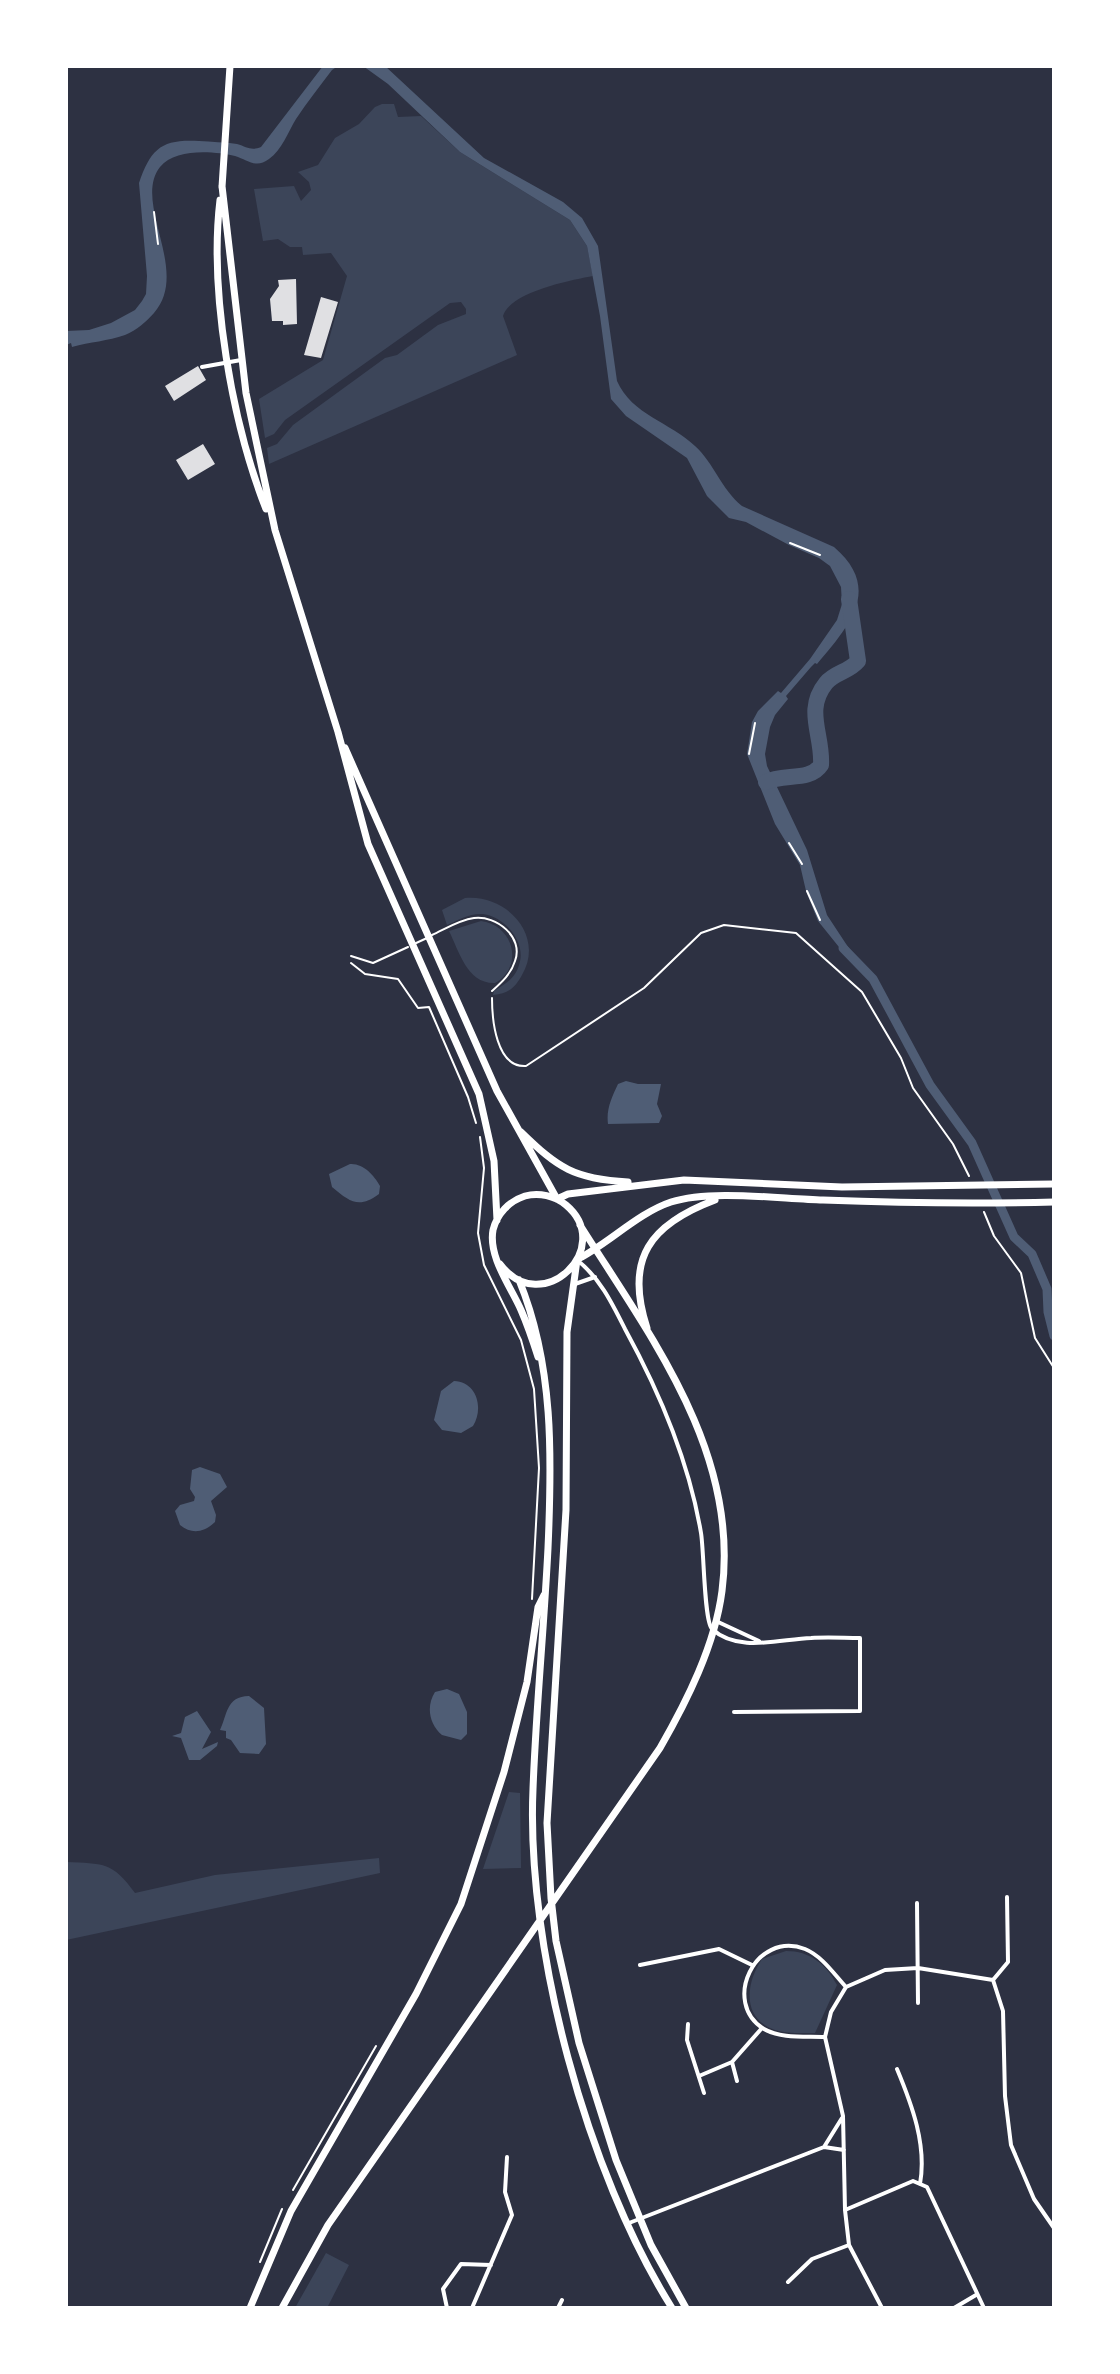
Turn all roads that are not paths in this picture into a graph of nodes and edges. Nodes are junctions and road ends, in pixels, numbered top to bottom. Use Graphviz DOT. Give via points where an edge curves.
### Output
graph roads {
  1 [pos="230,66"];
  2 [pos="222,186"];
  3 [pos="241,360"];
  4 [pos="229,362"];
  5 [pos="202,367"];
  6 [pos="275,530"];
  7 [pos="338,732"];
  8 [pos="351,956"];
  9 [pos="492,991"];
  10 [pos="513,1124"];
  11 [pos="645,1183"];
  12 [pos="1054,1184"];
  13 [pos="724,1197"];
  14 [pos="557,1199"];
  15 [pos="1054,1202"];
  16 [pos="497,1220"];
  17 [pos="580,1225"];
  18 [pos="595,1250"];
  19 [pos="578,1259"];
  20 [pos="500,1264"];
  21 [pos="595,1277"];
  22 [pos="519,1280"];
  23 [pos="573,1285"];
  24 [pos="652,1341"];
  25 [pos="545,1384"];
  26 [pos="547,1589"];
  27 [pos="715,1621"];
  28 [pos="713,1630"];
  29 [pos="761,1642"];
  30 [pos="734,1712"];
  31 [pos="1007,1897"];
  32 [pos="917,1903"];
  33 [pos="640,1965"];
  34 [pos="752,1965"];
  35 [pos="918,1968"];
  36 [pos="993,1980"];
  37 [pos="846,1987"];
  38 [pos="918,2003"];
  39 [pos="688,2024"];
  40 [pos="762,2028"];
  41 [pos="825,2037"];
  42 [pos="732,2062"];
  43 [pos="897,2069"];
  44 [pos="699,2076"];
  45 [pos="737,2081"];
  46 [pos="704,2093"];
  47 [pos="843,2116"];
  48 [pos="824,2147"];
  49 [pos="844,2150"];
  50 [pos="507,2157"];
  51 [pos="920,2184"];
  52 [pos="845,2210"];
  53 [pos="639,2220"];
  54 [pos="628,2224"];
  55 [pos="1054,2228"];
  56 [pos="849,2245"];
  57 [pos="491,2265"];
  58 [pos="788,2282"];
  59 [pos="976,2295"];
  60 [pos="562,2300"];
  61 [pos="681,2300"];
  62 [pos="250,2308"];
  63 [pos="282,2308"];
  64 [pos="447,2308"];
  65 [pos="472,2308"];
  66 [pos="558,2308"];
  67 [pos="671,2308"];
  68 [pos="686,2308"];
  69 [pos="882,2308"];
  70 [pos="954,2308"];
  71 [pos="984,2308"];
  1 -- 2 [label="highway"];
  2 -- 3 [label="highway"];
  2 -- 4 [label="highway" via="217,264"];
  3 -- 4 [label="street"];
  3 -- 6 [label="highway"];
  4 -- 5 [label="street"];
  4 -- 6 [label="highway" via="248,455"];
  6 -- 7 [label="highway"];
  7 -- 10 [label="highway"];
  7 -- 16 [label="highway" via="376,866 479,1094 494,1161"];
  8 -- 9 [label="lane" via="377,962 449,927 488,918 509,933 517,957"];
  10 -- 11 [label="highway" via="567,1171 599,1180"];
  10 -- 14 [label="highway"];
  11 -- 12 [label="highway"];
  11 -- 14 [label="highway"];
  13 -- 15 [label="highway"];
  13 -- 18 [label="highway" via="671,1202"];
  13 -- 24 [label="highway" via="675,1218 645,1251 639,1281"];
  14 -- 16 [label="highway" via="523,1197"];
  14 -- 17 [label="highway"];
  16 -- 20 [label="highway" via="492,1242"];
  17 -- 18 [label="highway"];
  17 -- 19 [label="highway"];
  18 -- 19 [label="highway"];
  18 -- 24 [label="highway"];
  19 -- 21 [label="street"];
  19 -- 22 [label="highway" via="552,1282"];
  19 -- 23 [label="highway"];
  20 -- 22 [label="highway"];
  20 -- 25 [label="highway"];
  21 -- 23 [label="street"];
  21 -- 28 [label="street" via="638,1353 683,1460 701,1535 706,1619"];
  22 -- 25 [label="highway" via="535,1326"];
  23 -- 53 [label="highway" via="548,1861 556,1941 583,2057"];
  24 -- 27 [label="highway" via="698,1426 716,1481 724,1551"];
  25 -- 26 [label="highway" via="551,1457"];
  26 -- 54 [label="highway" via="533,1785 535,1880 546,1957 579,2090"];
  26 -- 62 [label="highway" via="538,1607 527,1682 504,1772 461,1904 416,1994 291,2211"];
  27 -- 28 [label="highway"];
  27 -- 29 [label="street"];
  28 -- 29 [label="street" via="739,1641"];
  28 -- 63 [label="highway" via="660,1748 328,2225"];
  29 -- 30 [label="street" via="860,1638 860,1711"];
  31 -- 36 [label="street" via="1008,1962"];
  32 -- 35 [label="street"];
  33 -- 34 [label="street" via="719,1949"];
  34 -- 37 [label="street" via="774,1949 796,1947 819,1958"];
  34 -- 40 [label="street" via="744,1990"];
  35 -- 36 [label="street"];
  35 -- 37 [label="street" via="885,1970"];
  35 -- 38 [label="street"];
  36 -- 55 [label="street" via="1003,2011 1011,2145 1034,2199"];
  37 -- 41 [label="street"];
  39 -- 44 [label="street" via="687,2040"];
  40 -- 41 [label="street"];
  40 -- 42 [label="street"];
  41 -- 47 [label="street"];
  42 -- 44 [label="street"];
  42 -- 45 [label="street"];
  43 -- 51 [label="street" via="924,2162"];
  44 -- 46 [label="street"];
  47 -- 48 [label="street"];
  47 -- 49 [label="street"];
  48 -- 49 [label="street"];
  48 -- 53 [label="street"];
  49 -- 52 [label="street"];
  50 -- 57 [label="street" via="505,2192 512,2215"];
  51 -- 52 [label="street" via="913,2181"];
  51 -- 59 [label="street" via="927,2187"];
  52 -- 56 [label="street"];
  53 -- 54 [label="street"];
  53 -- 61 [label="highway"];
  54 -- 67 [label="highway"];
  56 -- 58 [label="street" via="812,2259"];
  56 -- 69 [label="street"];
  57 -- 64 [label="street" via="461,2264 443,2289"];
  57 -- 65 [label="street"];
  59 -- 70 [label="street"];
  59 -- 71 [label="street"];
  60 -- 66 [label="street"];
  61 -- 67 [label="street"];
  61 -- 68 [label="highway"];
}
